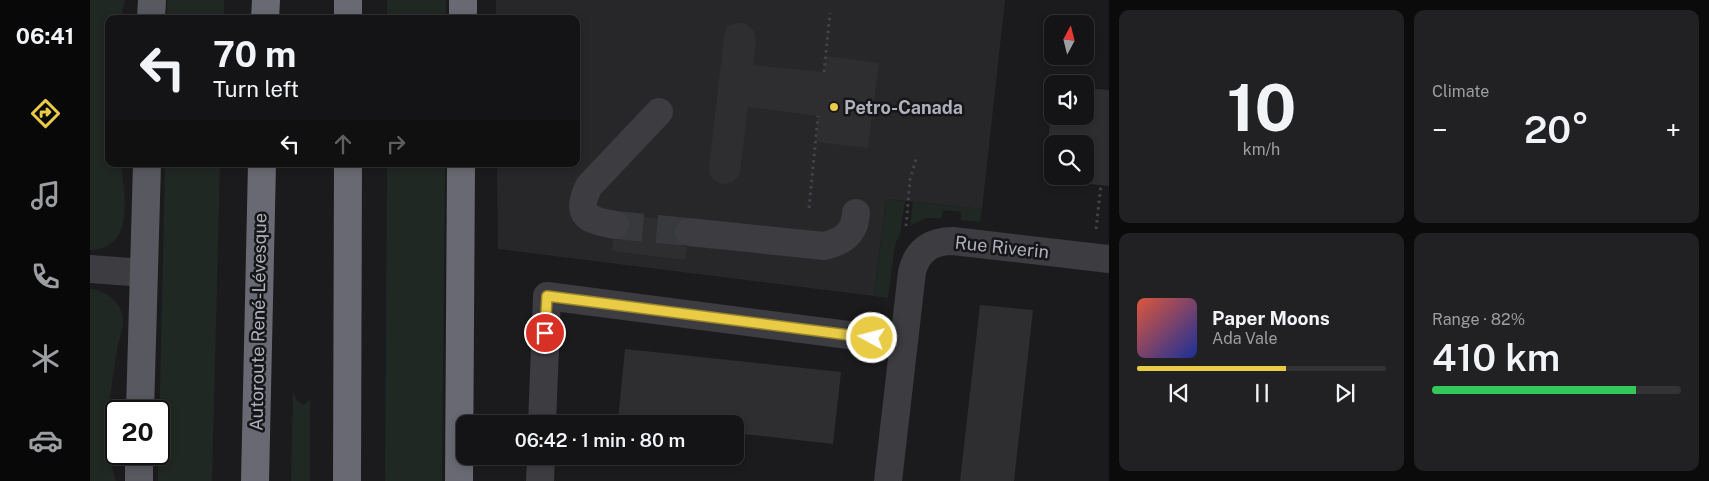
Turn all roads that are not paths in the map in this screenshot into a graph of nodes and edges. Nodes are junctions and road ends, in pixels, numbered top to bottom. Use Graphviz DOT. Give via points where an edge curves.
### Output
graph roads {
  1 [pos="152,0"];
  2 [pos="266,0"];
  3 [pos="348,0"];
  4 [pos="464,0"];
  5 [pos="151,15"];
  6 [pos="266,15"];
  7 [pos="348,15"];
  8 [pos="463,15"];
  9 [pos="659,112"];
  10 [pos="147,167"];
  11 [pos="262,167"];
  12 [pos="348,167"];
  13 [pos="461,167"];
  14 [pos="856,213"];
  15 [pos="615,225"];
  16 [pos="688,232"];
  17 [pos="1101,258"];
  18 [pos="90,269"];
  19 [pos="144,273"];
  20 [pos="903,342"];
  21 [pos="140,400"];
  22 [pos="542,415"];
  23 [pos="139,465"];
  24 [pos="541,465"];
  25 [pos="139,481"];
  26 [pos="255,481"];
  27 [pos="347,481"];
  28 [pos="459,481"];
  29 [pos="540,481"];
  30 [pos="888,481"];
  1 -- 5 [label="main road"];
  2 -- 6 [label="highway"];
  3 -- 7 [label="highway"];
  4 -- 8 [label="highway"];
  9 -- 15 [label="street" via="589,186 583,198 582,209 586,215"];
  10 -- 19 [label="main road"];
  11 -- 26 [label="highway, Autoroute René-Lévesque"];
  12 -- 27 [label="highway"];
  13 -- 28 [label="highway"];
  14 -- 16 [label="street" via="852,232 824,246"];
  17 -- 20 [label="street, Rue Riverin" via="938,242 922,251 914,264"];
  18 -- 19 [label="street"];
  19 -- 21 [label="main road"];
  20 -- 22 [label="street" via="547,296"];
  20 -- 30 [label="street, Rue Riverin"];
  23 -- 25 [label="main road"];
  24 -- 29 [label="street"];
}
